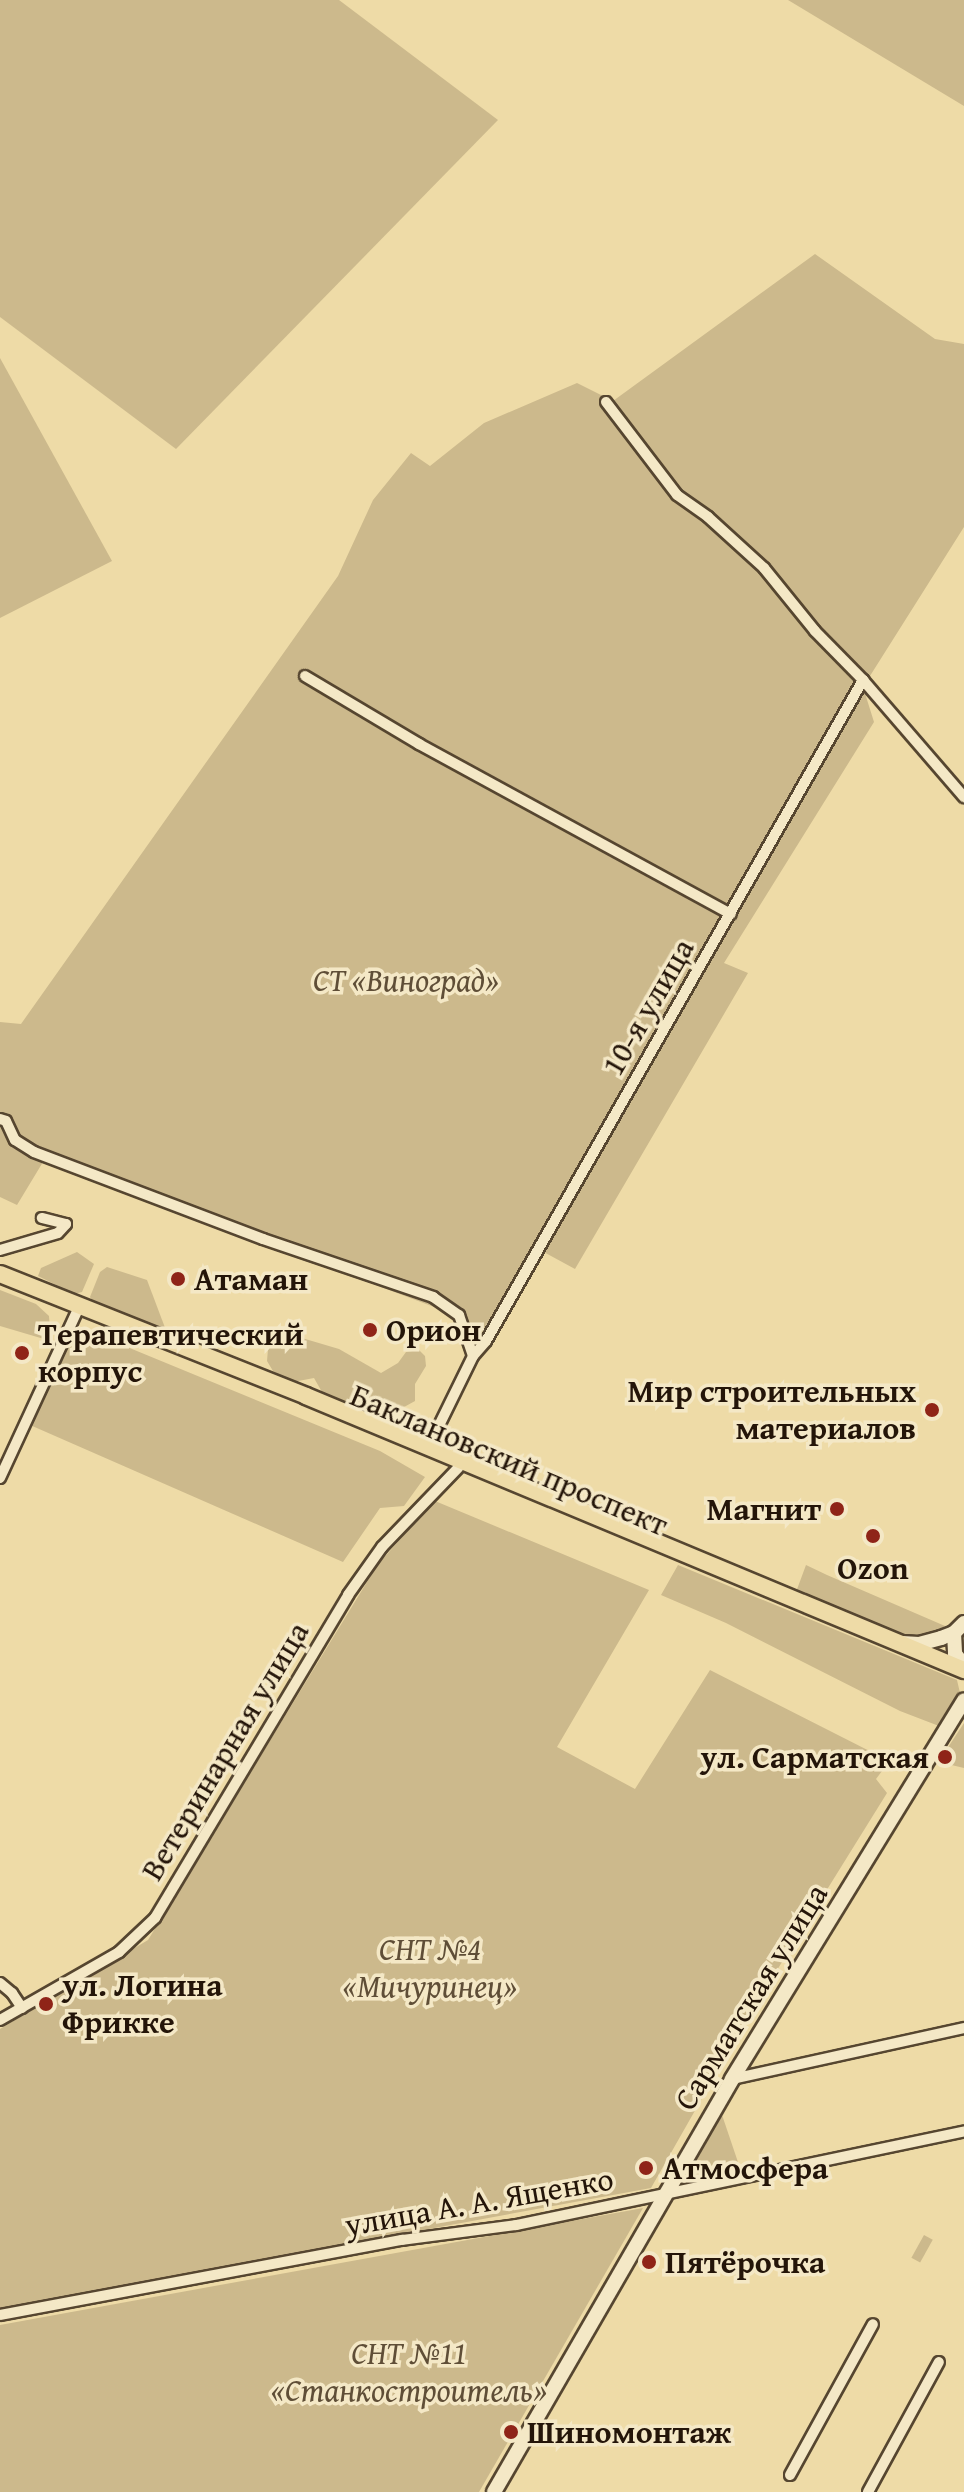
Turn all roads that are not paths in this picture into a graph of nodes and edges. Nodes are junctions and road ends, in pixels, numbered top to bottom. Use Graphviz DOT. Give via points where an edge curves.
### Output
graph roads {
  1 [pos="606,402"];
  2 [pos="305,676"];
  3 [pos="863,680"];
  4 [pos="964,797"];
  5 [pos="731,914"];
  6 [pos="0,1119"];
  7 [pos="42,1218"];
  8 [pos="0,1250"];
  9 [pos="0,1274"];
  10 [pos="0,1285"];
  11 [pos="78,1309"];
  12 [pos="473,1356"];
  13 [pos="428,1448"];
  14 [pos="462,1465"];
  15 [pos="0,1478"];
  16 [pos="959,1628"];
  17 [pos="897,1642"];
  18 [pos="943,1665"];
  19 [pos="964,1667"];
  20 [pos="964,1677"];
  21 [pos="964,1701"];
  22 [pos="0,1983"];
  23 [pos="22,2008"];
  24 [pos="0,2020"];
  25 [pos="964,2028"];
  26 [pos="732,2079"];
  27 [pos="964,2131"];
  28 [pos="662,2197"];
  29 [pos="0,2315"];
  30 [pos="873,2324"];
  31 [pos="939,2362"];
  32 [pos="790,2475"];
  33 [pos="494,2492"];
  34 [pos="868,2492"];
  1 -- 3 [label="street" via="677,495 764,568"];
  2 -- 5 [label="street"];
  3 -- 4 [label="street"];
  3 -- 5 [label="street, 10-я улица"];
  5 -- 12 [label="street, 10-я улица"];
  6 -- 12 [label="street" via="15,1140 34,1152 433,1297 459,1315"];
  7 -- 8 [label="street" via="66,1224 58,1233"];
  9 -- 11 [label="main road"];
  10 -- 11 [label="main road"];
  11 -- 13 [label="main road, Баклановский проспект"];
  11 -- 14 [label="main road, Баклановский проспект"];
  11 -- 15 [label="street"];
  12 -- 13 [label="street, 10-я улица"];
  13 -- 14 [label="main road, Баклановский проспект"];
  14 -- 17 [label="main road, Баклановский проспект"];
  14 -- 18 [label="main road, Баклановский проспект"];
  14 -- 23 [label="street, Ветеринарная улица" via="382,1547 348,1595 155,1918 119,1952"];
  16 -- 17 [label="main road" via="919,1644"];
  16 -- 18 [label="main road"];
  16 -- 19 [label="main road" via="955,1654"];
  17 -- 18 [label="main road, Баклановский проспект"];
  18 -- 19 [label="main road, Баклановский проспект"];
  18 -- 20 [label="main road, Баклановский проспект"];
  21 -- 26 [label="main road, Сарматская улица"];
  22 -- 23 [label="street"];
  23 -- 24 [label="street, Ветеринарная улица"];
  25 -- 26 [label="street"];
  26 -- 28 [label="main road, Сарматская улица"];
  27 -- 28 [label="street, улица А. А. Ященко"];
  28 -- 29 [label="street, улица А. А. Ященко"];
  28 -- 33 [label="main road, Сарматская улица"];
  30 -- 32 [label="street"];
  31 -- 34 [label="street"];
}
